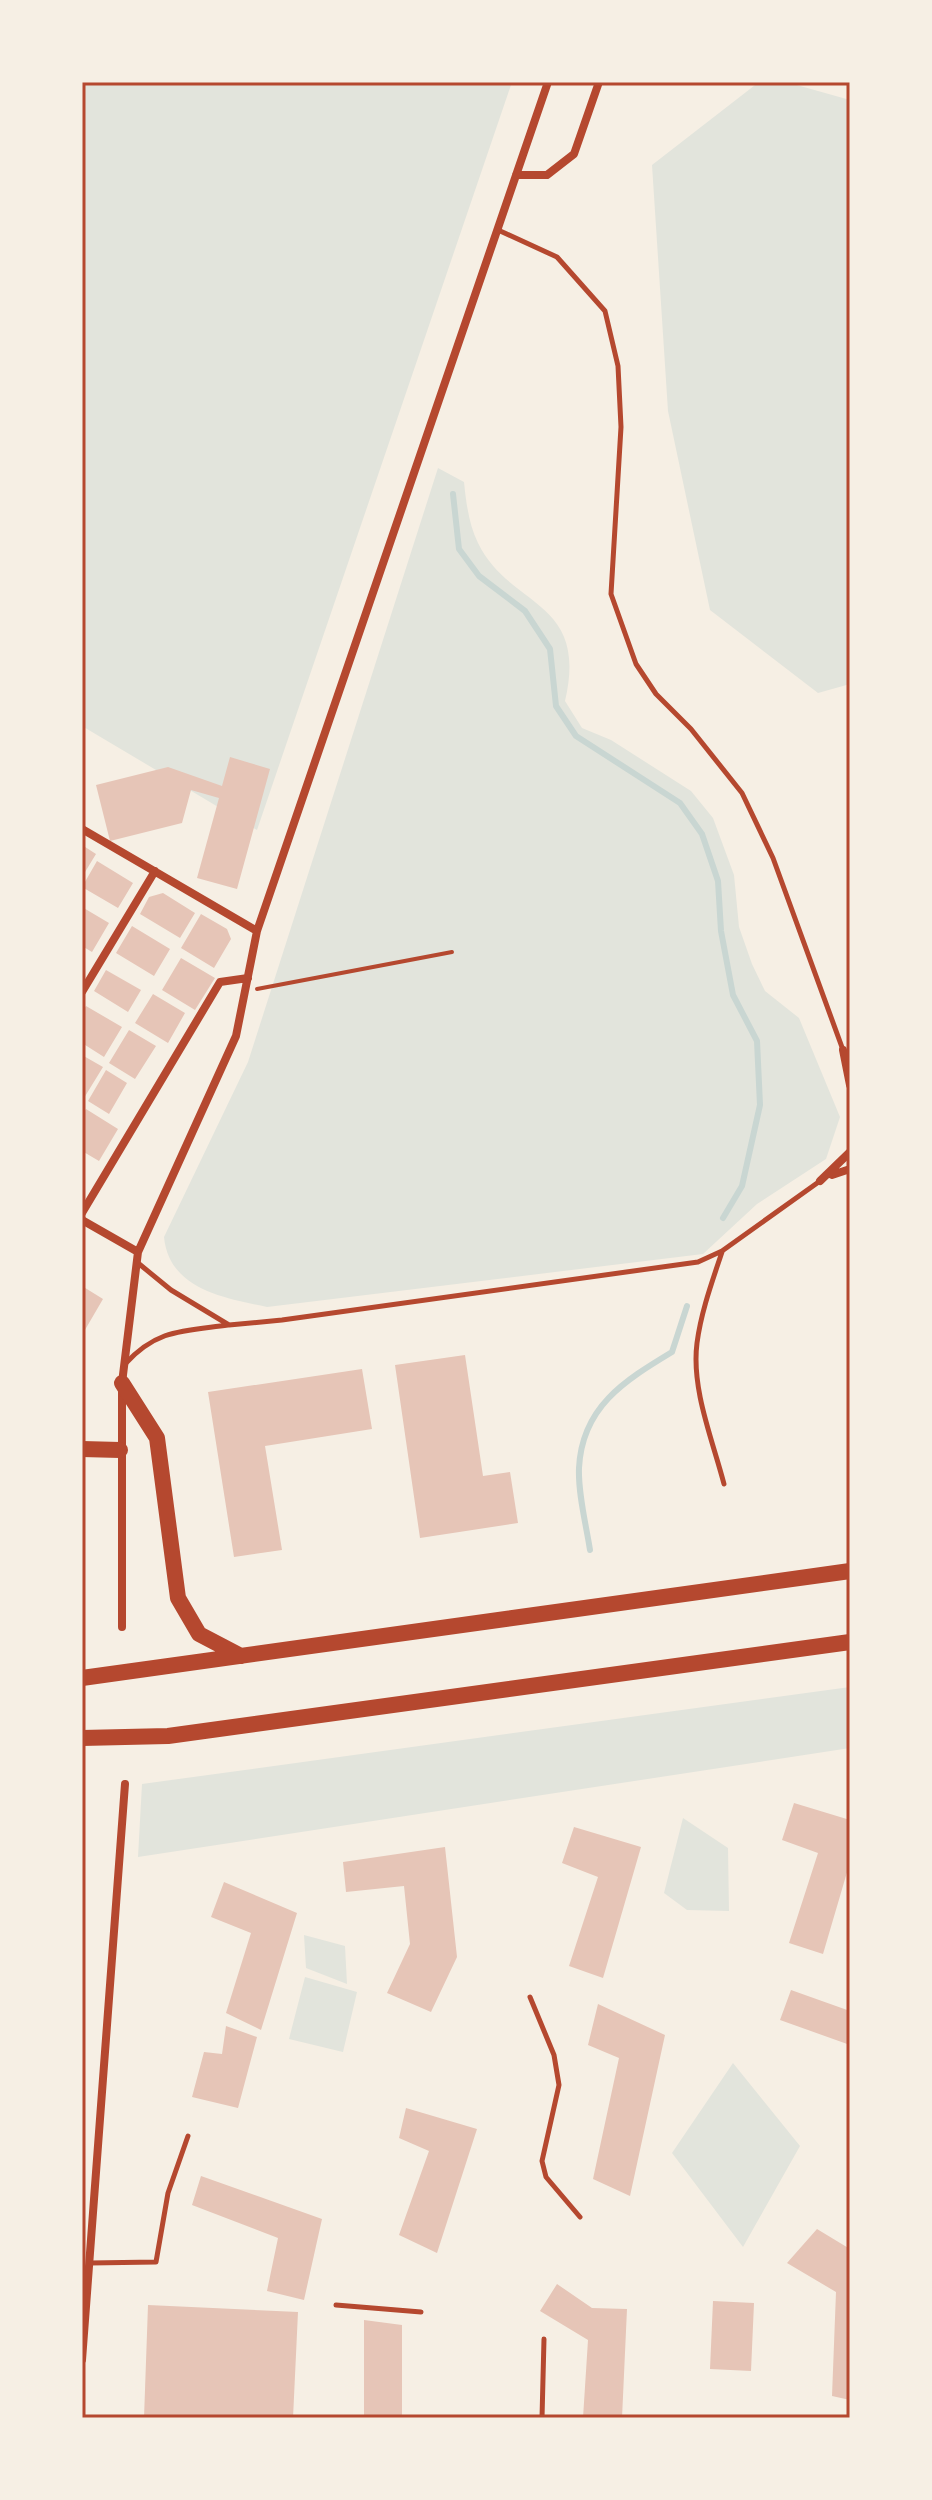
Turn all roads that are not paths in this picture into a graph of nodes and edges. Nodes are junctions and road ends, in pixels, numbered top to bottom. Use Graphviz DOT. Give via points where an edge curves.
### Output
graph roads {
  1 [pos="548,82"];
  2 [pos="599,82"];
  3 [pos="516,175"];
  4 [pos="498,230"];
  5 [pos="82,829"];
  6 [pos="155,871"];
  7 [pos="257,931"];
  8 [pos="248,978"];
  9 [pos="82,992"];
  10 [pos="843,1050"];
  11 [pos="850,1065"];
  12 [pos="850,1085"];
  13 [pos="850,1152"];
  14 [pos="850,1169"];
  15 [pos="820,1181"];
  16 [pos="82,1213"];
  17 [pos="82,1220"];
  18 [pos="722,1251"];
  19 [pos="137,1257"];
  20 [pos="229,1325"];
  21 [pos="125,1365"];
  22 [pos="122,1383"];
  23 [pos="82,1449"];
  24 [pos="120,1450"];
  25 [pos="724,1484"];
  26 [pos="850,1571"];
  27 [pos="122,1627"];
  28 [pos="850,1642"];
  29 [pos="241,1656"];
  30 [pos="82,1678"];
  31 [pos="82,1738"];
  32 [pos="125,1784"];
  33 [pos="530,1997"];
  34 [pos="188,2136"];
  35 [pos="580,2217"];
  36 [pos="90,2263"];
  37 [pos="336,2305"];
  38 [pos="421,2312"];
  39 [pos="544,2339"];
  40 [pos="82,2360"];
  41 [pos="542,2418"];
  1 -- 3 [label="street"];
  2 -- 3 [label="street" via="574,154 547,175"];
  3 -- 4 [label="street"];
  4 -- 7 [label="street"];
  4 -- 10 [label="lane" via="557,257 605,311 618,366 621,427 611,594 636,664 742,793 773,858"];
  5 -- 6 [label="street"];
  6 -- 7 [label="street"];
  6 -- 9 [label="street"];
  7 -- 8 [label="street"];
  8 -- 16 [label="street" via="220,982"];
  8 -- 19 [label="street" via="236,1036"];
  10 -- 11 [label="street"];
  10 -- 12 [label="street"];
  13 -- 15 [label="street"];
  14 -- 15 [label="street"];
  15 -- 18 [label="lane"];
  17 -- 19 [label="street"];
  18 -- 20 [label="lane" via="671,1268"];
  18 -- 25 [label="lane" via="697,1346 699,1387"];
  19 -- 20 [label="lane" via="171,1290"];
  19 -- 21 [label="street"];
  20 -- 21 [label="lane" via="171,1332 145,1343"];
  21 -- 22 [label="street"];
  22 -- 24 [label="street"];
  22 -- 29 [label="highway" via="157,1438 178,1598 199,1634"];
  23 -- 24 [label="highway"];
  24 -- 27 [label="street"];
  26 -- 29 [label="highway"];
  28 -- 31 [label="highway" via="168,1736"];
  29 -- 30 [label="highway"];
  32 -- 36 [label="street"];
  33 -- 35 [label="lane" via="554,2055 559,2085 542,2161 546,2177"];
  34 -- 36 [label="lane" via="168,2193 156,2262"];
  36 -- 40 [label="street"];
  37 -- 38 [label="lane"];
  39 -- 41 [label="lane"];
}
